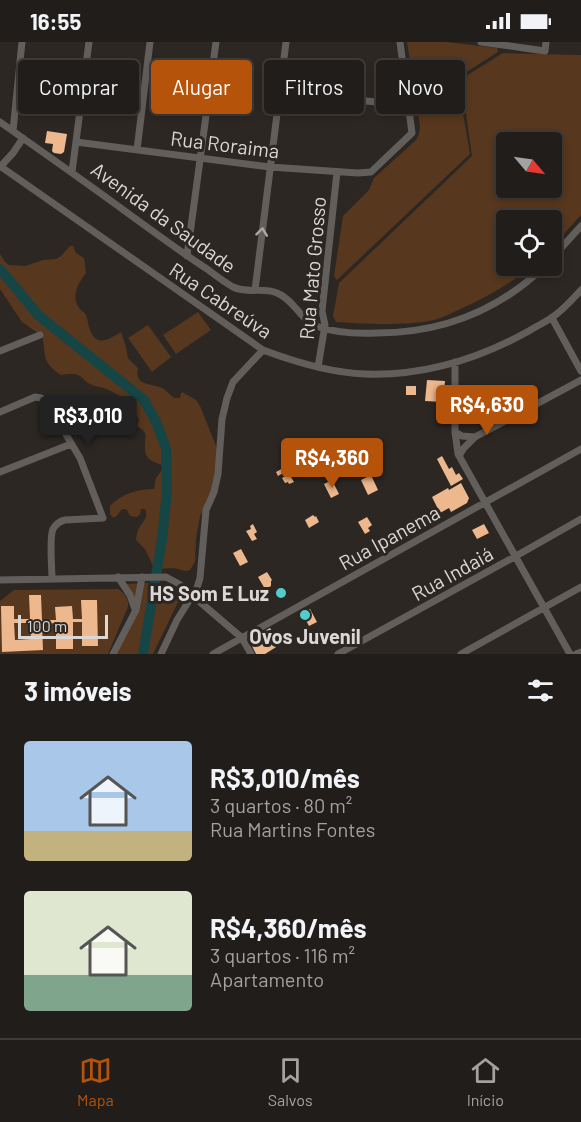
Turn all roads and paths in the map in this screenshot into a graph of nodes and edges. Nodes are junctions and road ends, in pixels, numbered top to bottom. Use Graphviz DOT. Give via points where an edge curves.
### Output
graph roads {
  1 [pos="22,42"];
  2 [pos="89,42"];
  3 [pos="150,42"];
  4 [pos="216,42"];
  5 [pos="286,42"];
  6 [pos="400,42"];
  7 [pos="480,42"];
  8 [pos="485,42"];
  9 [pos="546,42"];
  10 [pos="284,60"];
  11 [pos="403,60"];
  12 [pos="277,114"];
  13 [pos="410,114"];
  14 [pos="0,122"];
  15 [pos="13,131"];
  16 [pos="23,138"];
  17 [pos="76,142"];
  18 [pos="137,150"];
  19 [pos="201,158"];
  20 [pos="270,166"];
  21 [pos="0,167"];
  22 [pos="72,172"];
  23 [pos="338,172"];
  24 [pos="581,226"];
  25 [pos="562,247"];
  26 [pos="187,256"];
  27 [pos="533,276"];
  28 [pos="255,290"];
  29 [pos="581,290"];
  30 [pos="552,318"];
  31 [pos="325,328"];
  32 [pos="40,335"];
  33 [pos="263,350"];
  34 [pos="0,351"];
  35 [pos="456,362"];
  36 [pos="318,367"];
  37 [pos="581,370"];
  38 [pos="581,380"];
  39 [pos="0,412"];
  40 [pos="455,432"];
  41 [pos="475,437"];
  42 [pos="71,444"];
  43 [pos="581,449"];
  44 [pos="459,456"];
  45 [pos="0,472"];
  46 [pos="485,502"];
  47 [pos="581,519"];
  48 [pos="516,556"];
  49 [pos="118,577"];
  50 [pos="144,577"];
  51 [pos="52,579"];
  52 [pos="2,583"];
  53 [pos="581,587"];
  54 [pos="192,596"];
  55 [pos="544,607"];
  56 [pos="136,610"];
  57 [pos="242,638"];
  58 [pos="581,651"];
  59 [pos="113,654"];
  60 [pos="161,654"];
  61 [pos="213,654"];
  62 [pos="251,654"];
  63 [pos="338,654"];
  64 [pos="461,654"];
  65 [pos="570,654"];
  66 [pos="576,654"];
  1 -- 15 [label="street"];
  2 -- 17 [label="street"];
  3 -- 18 [label="street"];
  4 -- 19 [label="street"];
  5 -- 10 [label="street"];
  6 -- 11 [label="street"];
  7 -- 8 [label="street"];
  8 -- 9 [label="street" via="545,51"];
  12 -- 20 [label="street"];
  13 -- 23 [label="street, Rua Roraima" via="412,134 371,172"];
  14 -- 15 [label="street, Avenida da Saudade"];
  15 -- 16 [label="street, Avenida da Saudade"];
  16 -- 21 [label="street"];
  16 -- 22 [label="street, Avenida da Saudade"];
  17 -- 18 [label="street, Rua Roraima"];
  17 -- 22 [label="street"];
  18 -- 19 [label="street, Rua Roraima"];
  19 -- 20 [label="street, Rua Roraima"];
  19 -- 26 [label="street"];
  20 -- 23 [label="street, Rua Roraima"];
  28 -- 20 [label="street, one-way"];
  21 -- 33 [label="street, Rua Cabreúva"];
  22 -- 26 [label="street, Avenida da Saudade"];
  23 -- 31 [label="street, Rua Mato Grosso" via="322,311"];
  24 -- 25 [label="street"];
  26 -- 28 [label="street, Avenida da Saudade" via="231,286"];
  27 -- 31 [label="street, Avenida da Saudade" via="495,303 446,324 388,333"];
  28 -- 31 [label="street, Avenida da Saudade" via="280,294 312,324"];
  29 -- 30 [label="street, Rua Cabreúva"];
  30 -- 35 [label="street, Rua Cabreúva" via="495,348"];
  30 -- 37 [label="street"];
  31 -- 36 [label="street, Rua Mato Grosso"];
  32 -- 34 [label="street"];
  33 -- 36 [label="street, Rua Cabreúva"];
  33 -- 54 [label="street" via="233,382 227,398 218,474 206,510 200,578"];
  35 -- 36 [label="street, Rua Cabreúva" via="388,374"];
  35 -- 40 [label="street"];
  38 -- 41 [label="street"];
  39 -- 42 [label="street" via="41,398"];
  40 -- 41 [label="street"];
  40 -- 44 [label="street"];
  41 -- 44 [label="street"];
  42 -- 45 [label="street"];
  42 -- 51 [label="street" via="103,518 65,520 56,525 51,535"];
  43 -- 46 [label="street, Rua Ipanema"];
  44 -- 46 [label="street"];
  46 -- 48 [label="street"];
  46 -- 57 [label="street, Rua Ipanema"];
  47 -- 48 [label="street, Rua Indaiá"];
  48 -- 55 [label="street"];
  48 -- 63 [label="street, Rua Indaiá"];
  49 -- 50 [label="street"];
  49 -- 51 [label="street"];
  49 -- 56 [label="street"];
  50 -- 54 [label="street" via="166,577"];
  50 -- 56 [label="street"];
  51 -- 52 [label="street"];
  53 -- 55 [label="street"];
  54 -- 57 [label="street"];
  54 -- 60 [label="street"];
  55 -- 64 [label="street"];
  55 -- 65 [label="street"];
  56 -- 59 [label="street"];
  57 -- 61 [label="street, Rua Ipanema"];
  57 -- 62 [label="street"];
  58 -- 66 [label="street"];
}
